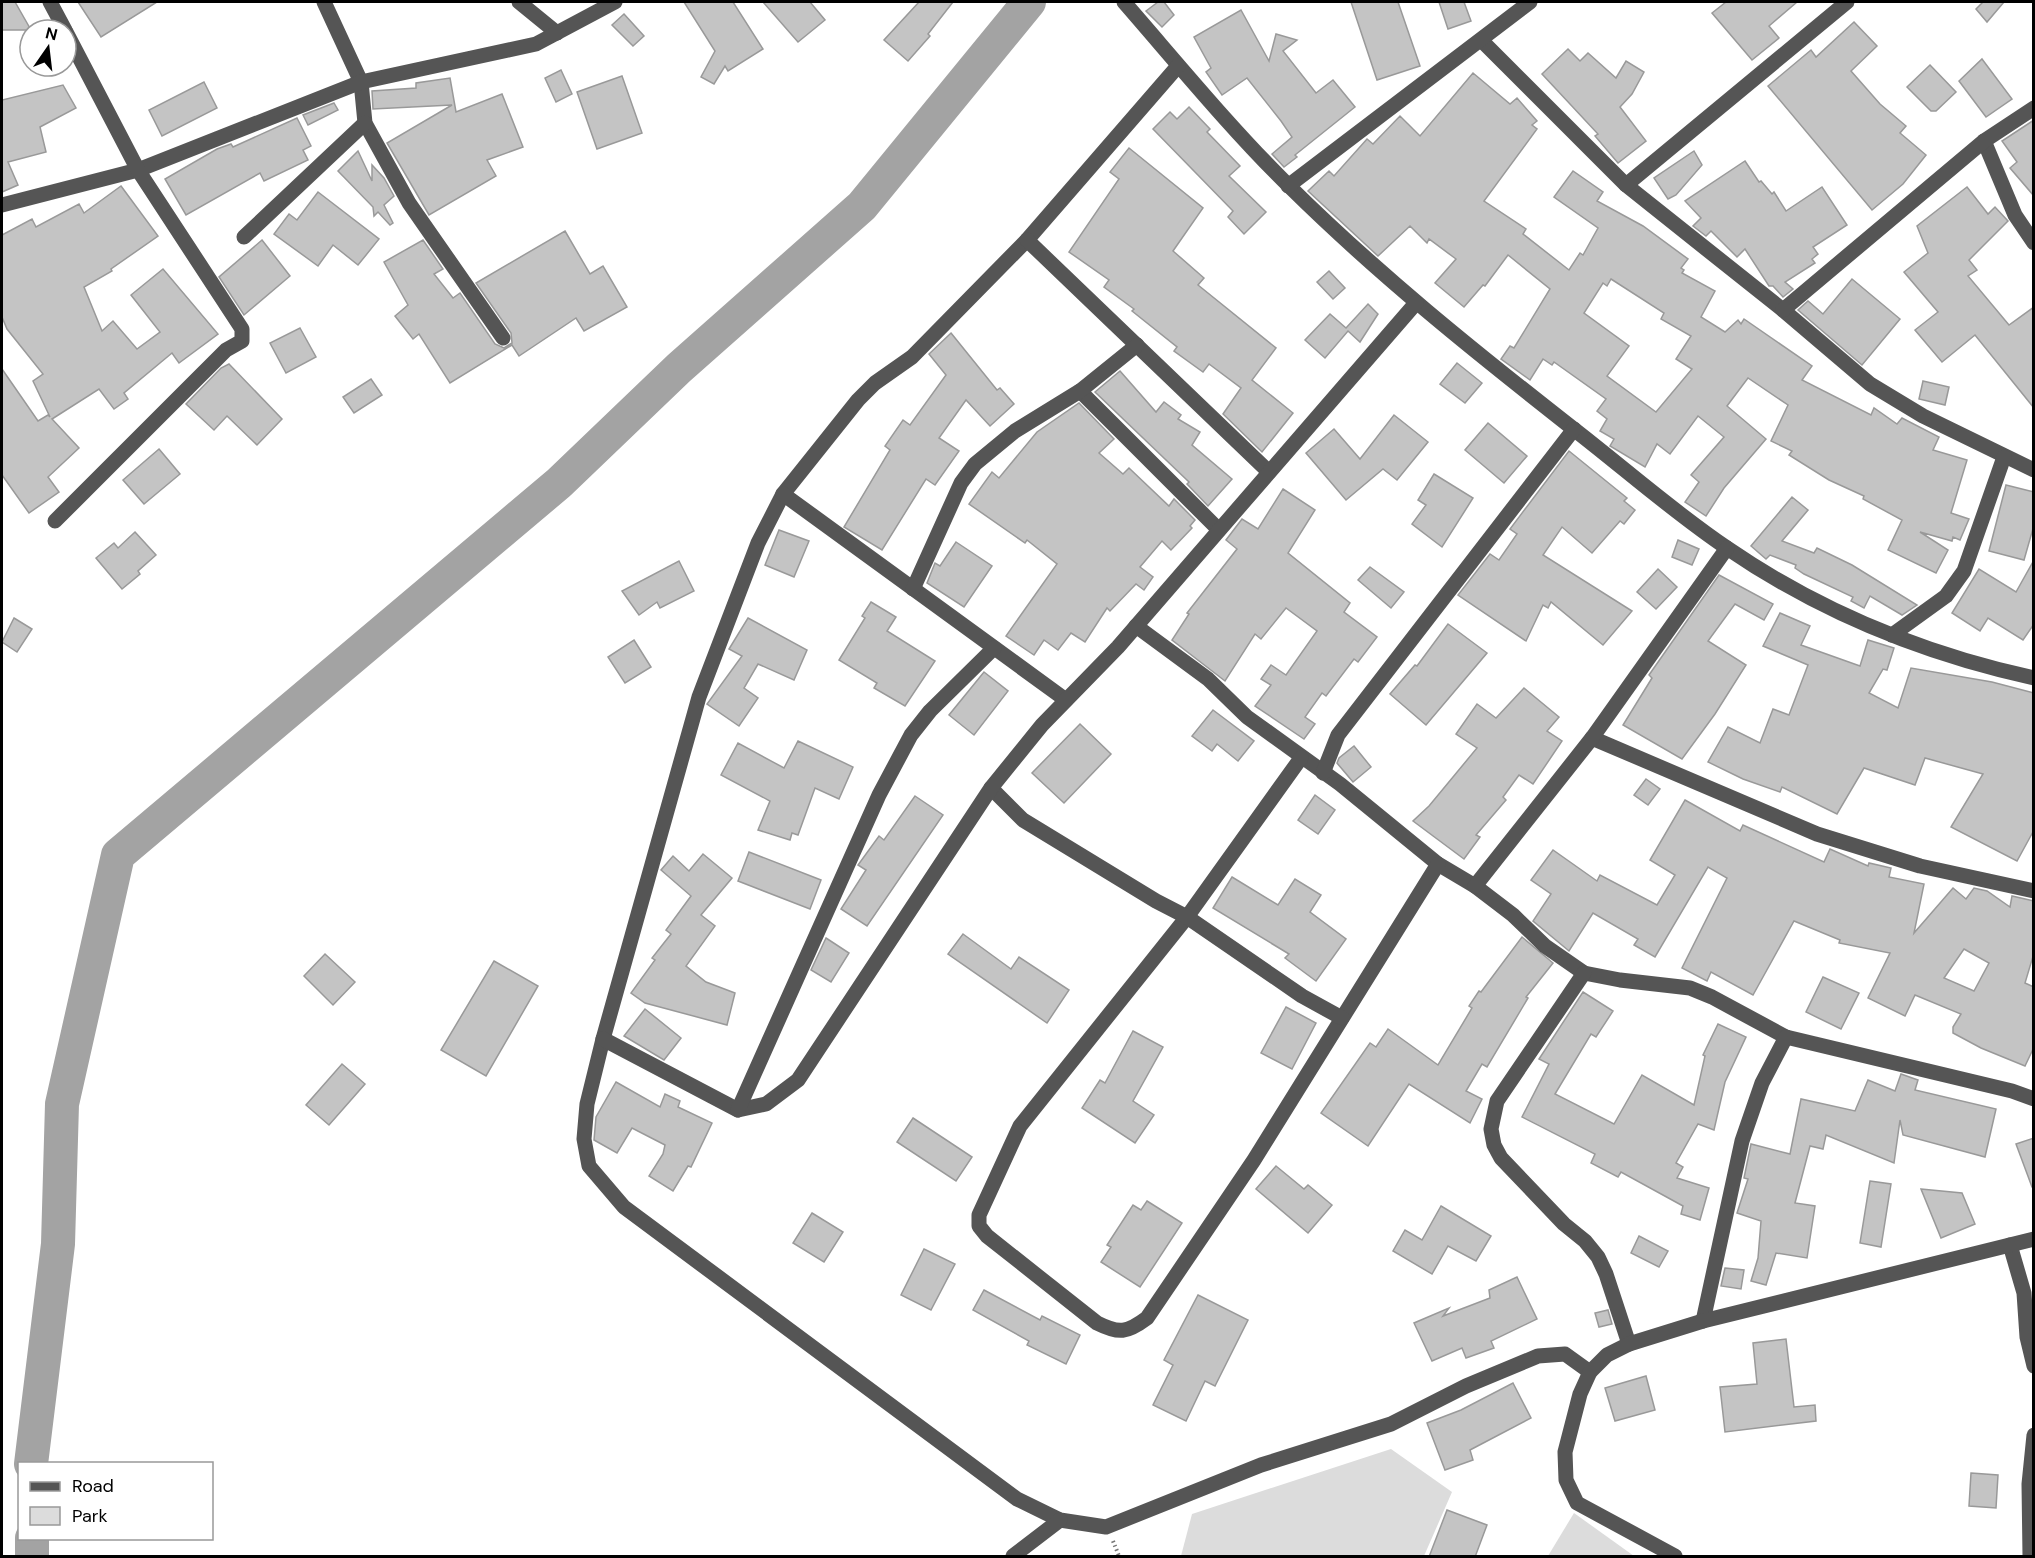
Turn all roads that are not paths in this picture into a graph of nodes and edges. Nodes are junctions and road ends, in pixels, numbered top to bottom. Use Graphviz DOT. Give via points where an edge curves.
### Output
graph roads {
  1 [pos="50,2"];
  2 [pos="324,2"];
  3 [pos="519,2"];
  4 [pos="615,2"];
  5 [pos="1124,2"];
  6 [pos="1530,2"];
  7 [pos="1847,2"];
  8 [pos="59,18"];
  9 [pos="557,33"];
  10 [pos="1480,40"];
  11 [pos="78,54"];
  12 [pos="1178,66"];
  13 [pos="361,82"];
  14 [pos="2034,108"];
  15 [pos="365,123"];
  16 [pos="1984,141"];
  17 [pos="138,171"];
  18 [pos="1288,186"];
  19 [pos="1626,186"];
  20 [pos="2,205"];
  21 [pos="244,237"];
  22 [pos="1027,240"];
  23 [pos="2034,243"];
  24 [pos="1416,303"];
  25 [pos="1783,310"];
  26 [pos="503,338"];
  27 [pos="1137,345"];
  28 [pos="1080,391"];
  29 [pos="1574,429"];
  30 [pos="2004,457"];
  31 [pos="2034,470"];
  32 [pos="1269,472"];
  33 [pos="783,494"];
  34 [pos="55,521"];
  35 [pos="1219,530"];
  36 [pos="1727,548"];
  37 [pos="913,589"];
  38 [pos="1136,626"];
  39 [pos="1892,635"];
  40 [pos="994,648"];
  41 [pos="2034,678"];
  42 [pos="1066,700"];
  43 [pos="1592,738"];
  44 [pos="1301,758"];
  45 [pos="1323,773"];
  46 [pos="991,789"];
  47 [pos="1438,864"];
  48 [pos="1475,886"];
  49 [pos="2034,891"];
  50 [pos="1187,917"];
  51 [pos="1584,973"];
  52 [pos="1342,1018"];
  53 [pos="1786,1037"];
  54 [pos="603,1039"];
  55 [pos="2034,1099"];
  56 [pos="738,1110"];
  57 [pos="2034,1239"];
  58 [pos="2010,1245"];
  59 [pos="1703,1321"];
  60 [pos="1629,1344"];
  61 [pos="2034,1366"];
  62 [pos="1590,1372"];
  63 [pos="2034,1436"];
  64 [pos="2033,1447"];
  65 [pos="1060,1520"];
  66 [pos="1013,1557"];
  67 [pos="1675,1557"];
  68 [pos="2030,1557"];
  1 -- 8 [label="street"];
  2 -- 13 [label="street"];
  3 -- 9 [label="street"];
  4 -- 9 [label="street"];
  5 -- 12 [label="street"];
  6 -- 10 [label="street"];
  7 -- 19 [label="street"];
  9 -- 13 [label="street" via="536,44"];
  10 -- 18 [label="street"];
  10 -- 19 [label="street"];
  11 -- 17 [label="street"];
  12 -- 18 [label="street"];
  12 -- 22 [label="street"];
  13 -- 15 [label="street"];
  13 -- 17 [label="street"];
  14 -- 16 [label="street"];
  15 -- 21 [label="street"];
  15 -- 26 [label="street" via="409,203"];
  16 -- 23 [label="street" via="2015,215"];
  16 -- 25 [label="street"];
  17 -- 20 [label="street"];
  17 -- 34 [label="street" via="242,329 242,341 226,350"];
  18 -- 24 [label="street"];
  19 -- 25 [label="street"];
  22 -- 27 [label="street"];
  22 -- 33 [label="street" via="912,357 869,389"];
  24 -- 29 [label="street"];
  24 -- 32 [label="street"];
  25 -- 30 [label="street" via="1870,384"];
  27 -- 28 [label="street"];
  27 -- 32 [label="street"];
  28 -- 35 [label="street"];
  28 -- 37 [label="street" via="1015,431 975,464 961,483"];
  29 -- 36 [label="street"];
  29 -- 45 [label="street" via="1338,735"];
  30 -- 31 [label="street"];
  30 -- 39 [label="street" via="1964,571 1946,596"];
  32 -- 35 [label="street"];
  33 -- 37 [label="street"];
  33 -- 54 [label="street" via="745,574 699,697"];
  35 -- 38 [label="street"];
  36 -- 39 [label="street" via="1800,593"];
  36 -- 43 [label="street"];
  37 -- 40 [label="street"];
  38 -- 42 [label="street"];
  38 -- 44 [label="street" via="1199,672 1247,717"];
  39 -- 41 [label="street"];
  40 -- 42 [label="street"];
  40 -- 56 [label="street" via="911,735 879,795"];
  42 -- 46 [label="street"];
  43 -- 48 [label="street"];
  43 -- 49 [label="street" via="1817,834 1920,866"];
  44 -- 45 [label="street"];
  44 -- 50 [label="street"];
  45 -- 47 [label="street"];
  46 -- 50 [label="street" via="1023,820"];
  46 -- 56 [label="street" via="798,1080 766,1104"];
  47 -- 48 [label="street"];
  47 -- 52 [label="street"];
  48 -- 51 [label="street" via="1545,946"];
  50 -- 52 [label="street" via="1302,996"];
  50 -- 52 [label="street" via="1020,1126 979,1215 987,1236 1097,1323 1114,1332 1134,1328 1147,1318 1254,1160"];
  51 -- 53 [label="street" via="1690,988"];
  51 -- 60 [label="street" via="1497,1101 1491,1129 1501,1158 1598,1257"];
  53 -- 55 [label="street"];
  53 -- 59 [label="street" via="1762,1083 1742,1141"];
  54 -- 56 [label="street"];
  54 -- 65 [label="street" via="587,1104 584,1139 589,1166 624,1207 1017,1499"];
  57 -- 58 [label="street"];
  58 -- 59 [label="street"];
  58 -- 61 [label="street" via="2024,1293"];
  59 -- 60 [label="street"];
  60 -- 62 [label="street" via="1607,1355"];
  62 -- 65 [label="street" via="1565,1354 1538,1356 1466,1386 1391,1425 1261,1465 1106,1527"];
  62 -- 67 [label="street" via="1580,1394 1566,1452 1566,1480 1577,1503"];
  63 -- 64 [label="street"];
  64 -- 68 [label="street"];
  65 -- 66 [label="street"];
}
